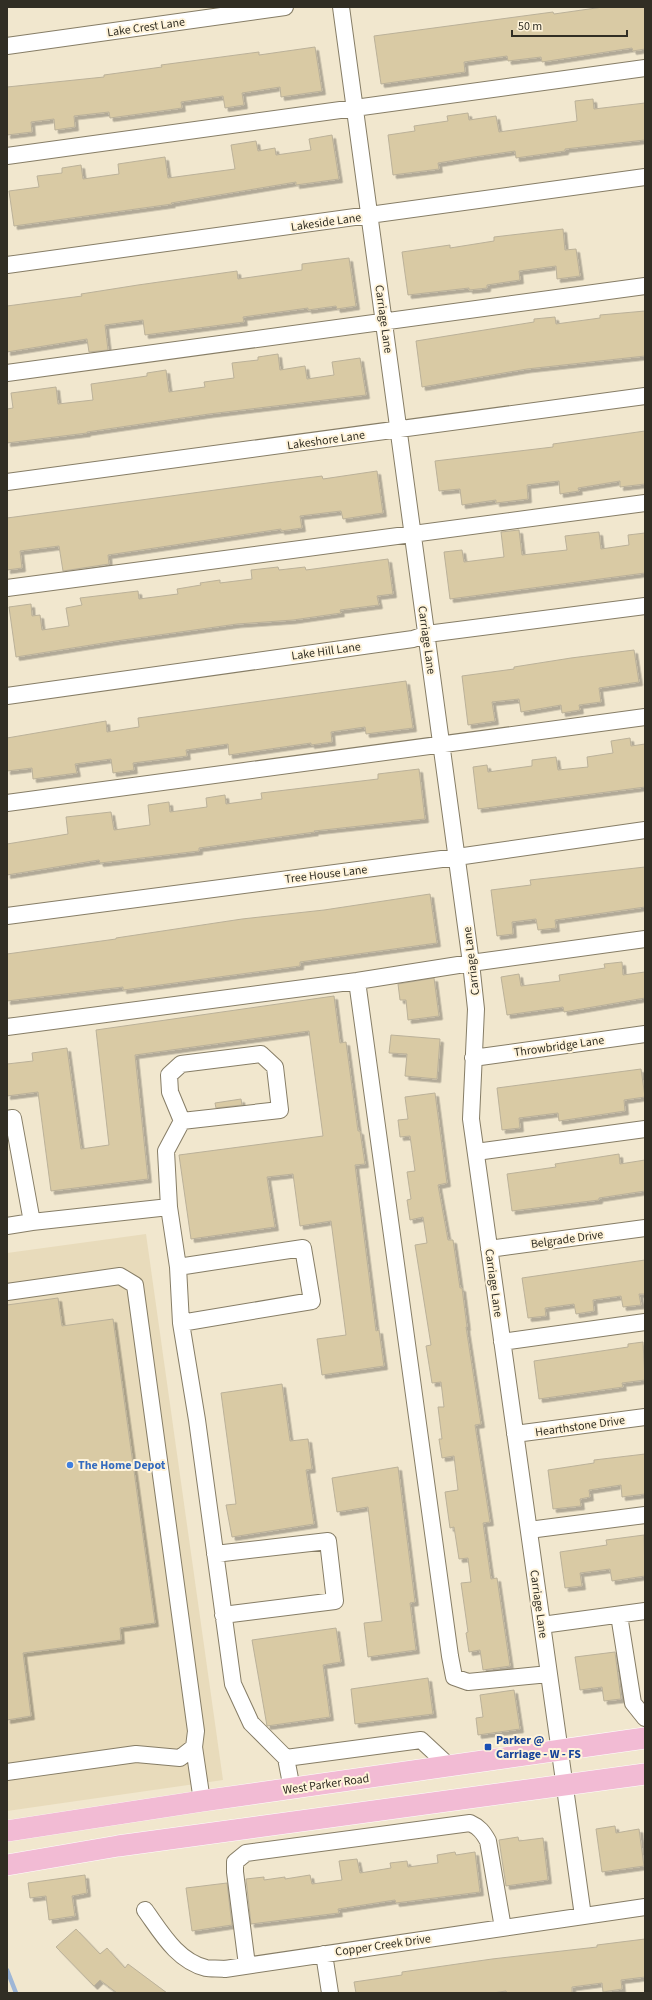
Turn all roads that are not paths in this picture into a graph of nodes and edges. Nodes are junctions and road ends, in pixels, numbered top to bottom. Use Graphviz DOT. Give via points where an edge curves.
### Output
graph roads {
  1 [pos="285,7"];
  2 [pos="341,7"];
  3 [pos="7,46"];
  4 [pos="645,68"];
  5 [pos="355,107"];
  6 [pos="7,156"];
  7 [pos="645,177"];
  8 [pos="370,216"];
  9 [pos="7,265"];
  10 [pos="645,286"];
  11 [pos="384,322"];
  12 [pos="7,373"];
  13 [pos="645,396"];
  14 [pos="399,430"];
  15 [pos="7,482"];
  16 [pos="645,503"];
  17 [pos="413,534"];
  18 [pos="7,588"];
  19 [pos="645,606"];
  20 [pos="427,634"];
  21 [pos="7,696"];
  22 [pos="645,717"];
  23 [pos="442,745"];
  24 [pos="7,803"];
  25 [pos="645,830"];
  26 [pos="457,857"];
  27 [pos="7,916"];
  28 [pos="645,939"];
  29 [pos="472,963"];
  30 [pos="357,981"];
  31 [pos="7,1027"];
  32 [pos="645,1034"];
  33 [pos="473,1058"];
  34 [pos="7,1119"];
  35 [pos="182,1121"];
  36 [pos="645,1129"];
  37 [pos="476,1152"];
  38 [pos="169,1208"];
  39 [pos="32,1222"];
  40 [pos="7,1226"];
  41 [pos="645,1228"];
  42 [pos="489,1249"];
  43 [pos="178,1267"];
  44 [pos="7,1292"];
  45 [pos="645,1322"];
  46 [pos="181,1323"];
  47 [pos="502,1342"];
  48 [pos="645,1417"];
  49 [pos="515,1434"];
  50 [pos="645,1515"];
  51 [pos="529,1530"];
  52 [pos="215,1554"];
  53 [pos="645,1611"];
  54 [pos="223,1615"];
  55 [pos="619,1615"];
  56 [pos="542,1626"];
  57 [pos="549,1674"];
  58 [pos="645,1718"];
  59 [pos="645,1738"];
  60 [pos="194,1747"];
  61 [pos="559,1751"];
  62 [pos="286,1758"];
  63 [pos="449,1766"];
  64 [pos="7,1772"];
  65 [pos="645,1774"];
  66 [pos="564,1786"];
  67 [pos="292,1789"];
  68 [pos="202,1801"];
  69 [pos="296,1822"];
  70 [pos="7,1831"];
  71 [pos="207,1835"];
  72 [pos="7,1864"];
  73 [pos="645,1907"];
  74 [pos="145,1910"];
  75 [pos="583,1916"];
  76 [pos="503,1928"];
  77 [pos="324,1954"];
  78 [pos="247,1965"];
  79 [pos="330,1993"];
  1 -- 3 [label="street, Lake Crest Lane"];
  2 -- 5 [label="street, Carriage Lane"];
  4 -- 5 [label="street"];
  5 -- 6 [label="street"];
  5 -- 8 [label="street, Carriage Lane"];
  7 -- 8 [label="street, Lakeside Lane"];
  8 -- 9 [label="street, Lakeside Lane"];
  8 -- 11 [label="street, Carriage Lane"];
  10 -- 11 [label="street"];
  11 -- 12 [label="street"];
  11 -- 14 [label="street, Carriage Lane"];
  13 -- 14 [label="street, Lakeshore Lane"];
  14 -- 15 [label="street, Lakeshore Lane"];
  14 -- 17 [label="street, Carriage Lane"];
  16 -- 17 [label="street"];
  17 -- 18 [label="street"];
  17 -- 20 [label="street, Carriage Lane"];
  19 -- 20 [label="street, Lake Hill Lane"];
  20 -- 21 [label="street, Lake Hill Lane" via="413,639"];
  20 -- 23 [label="street, Carriage Lane"];
  22 -- 23 [label="street"];
  23 -- 24 [label="street"];
  23 -- 26 [label="street, Carriage Lane"];
  25 -- 26 [label="street, Tree House Lane"];
  26 -- 27 [label="street, Tree House Lane"];
  26 -- 29 [label="street, Carriage Lane"];
  28 -- 29 [label="street"];
  29 -- 30 [label="street"];
  29 -- 33 [label="street, Carriage Lane" via="476,1009"];
  30 -- 31 [label="street"];
  30 -- 57 [label="street" via="454,1677 468,1682"];
  32 -- 33 [label="street, Throwbridge Lane"];
  33 -- 37 [label="street, Carriage Lane" via="471,1119"];
  34 -- 39 [label="street" via="13,1118"];
  35 -- 35 [label="street" via="280,1110 275,1067 261,1054 181,1064 169,1075 170,1092"];
  35 -- 38 [label="street" via="166,1151"];
  36 -- 37 [label="street"];
  37 -- 42 [label="street, Carriage Lane"];
  38 -- 39 [label="street"];
  38 -- 43 [label="street"];
  39 -- 40 [label="street"];
  41 -- 42 [label="street, Belgrade Drive"];
  42 -- 47 [label="street, Carriage Lane"];
  43 -- 46 [label="street"];
  43 -- 46 [label="street" via="303,1248 312,1301"];
  44 -- 60 [label="street" via="120,1276 135,1284 196,1731"];
  45 -- 47 [label="street"];
  46 -- 52 [label="street"];
  47 -- 49 [label="street, Carriage Lane"];
  48 -- 49 [label="street, Hearthstone Drive"];
  49 -- 51 [label="street, Carriage Lane"];
  50 -- 51 [label="street"];
  51 -- 56 [label="street, Carriage Lane"];
  52 -- 54 [label="street"];
  52 -- 54 [label="street" via="328,1541 335,1602"];
  53 -- 55 [label="street"];
  54 -- 62 [label="street" via="233,1684 251,1723"];
  55 -- 56 [label="street"];
  55 -- 58 [label="street" via="633,1703"];
  56 -- 57 [label="street, Carriage Lane"];
  57 -- 61 [label="street, Carriage Lane"];
  59 -- 61 [label="main road, West Parker Road"];
  60 -- 64 [label="street" via="180,1758 136,1754"];
  60 -- 68 [label="street"];
  61 -- 63 [label="main road, West Parker Road"];
  61 -- 66 [label="street, Carriage Lane"];
  62 -- 63 [label="street" via="421,1740"];
  62 -- 67 [label="street"];
  63 -- 67 [label="main road, West Parker Road"];
  65 -- 66 [label="main road"];
  66 -- 69 [label="main road"];
  66 -- 75 [label="street, Carriage Lane"];
  67 -- 68 [label="main road, West Parker Road"];
  67 -- 69 [label="main road"];
  68 -- 70 [label="main road, West Parker Road"];
  68 -- 71 [label="main road"];
  69 -- 71 [label="main road"];
  71 -- 72 [label="main road"];
  73 -- 75 [label="street, Copper Creek Drive"];
  74 -- 78 [label="street, Copper Creek Drive" via="172,1946 187,1959 206,1968 225,1969"];
  75 -- 76 [label="street, Copper Creek Drive"];
  76 -- 77 [label="street, Copper Creek Drive"];
  76 -- 78 [label="street" via="488,1841 484,1833 470,1823 246,1853 235,1862 235,1872"];
  77 -- 78 [label="street, Copper Creek Drive"];
  77 -- 79 [label="street"];
}
